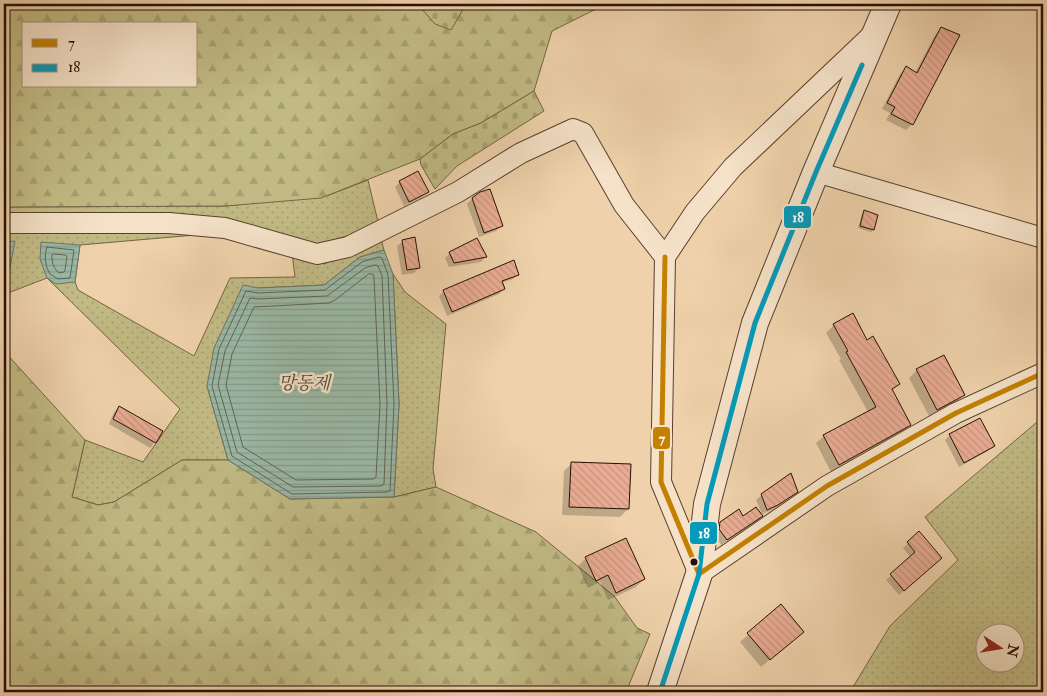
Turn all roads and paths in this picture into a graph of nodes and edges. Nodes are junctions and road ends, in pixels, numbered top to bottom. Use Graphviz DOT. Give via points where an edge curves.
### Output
graph roads {
  1 [pos="888,4"];
  2 [pos="877,30"];
  3 [pos="816,172"];
  4 [pos="4,223"];
  5 [pos="1043,238"];
  6 [pos="665,257"];
  7 [pos="1043,373"];
  8 [pos="699,574"];
  9 [pos="660,692"];
  1 -- 2 [label="street"];
  2 -- 3 [label="street"];
  2 -- 6 [label="street" via="733,167 695,212"];
  3 -- 5 [label="street"];
  3 -- 8 [label="street" via="755,323 707,504"];
  4 -- 6 [label="street" via="169,223 225,228 317,254 348,247 458,192 521,153 572,129 583,133 624,205"];
  6 -- 8 [label="street" via="661,482"];
  7 -- 8 [label="street" via="956,413 827,486"];
  8 -- 9 [label="street"];
}
